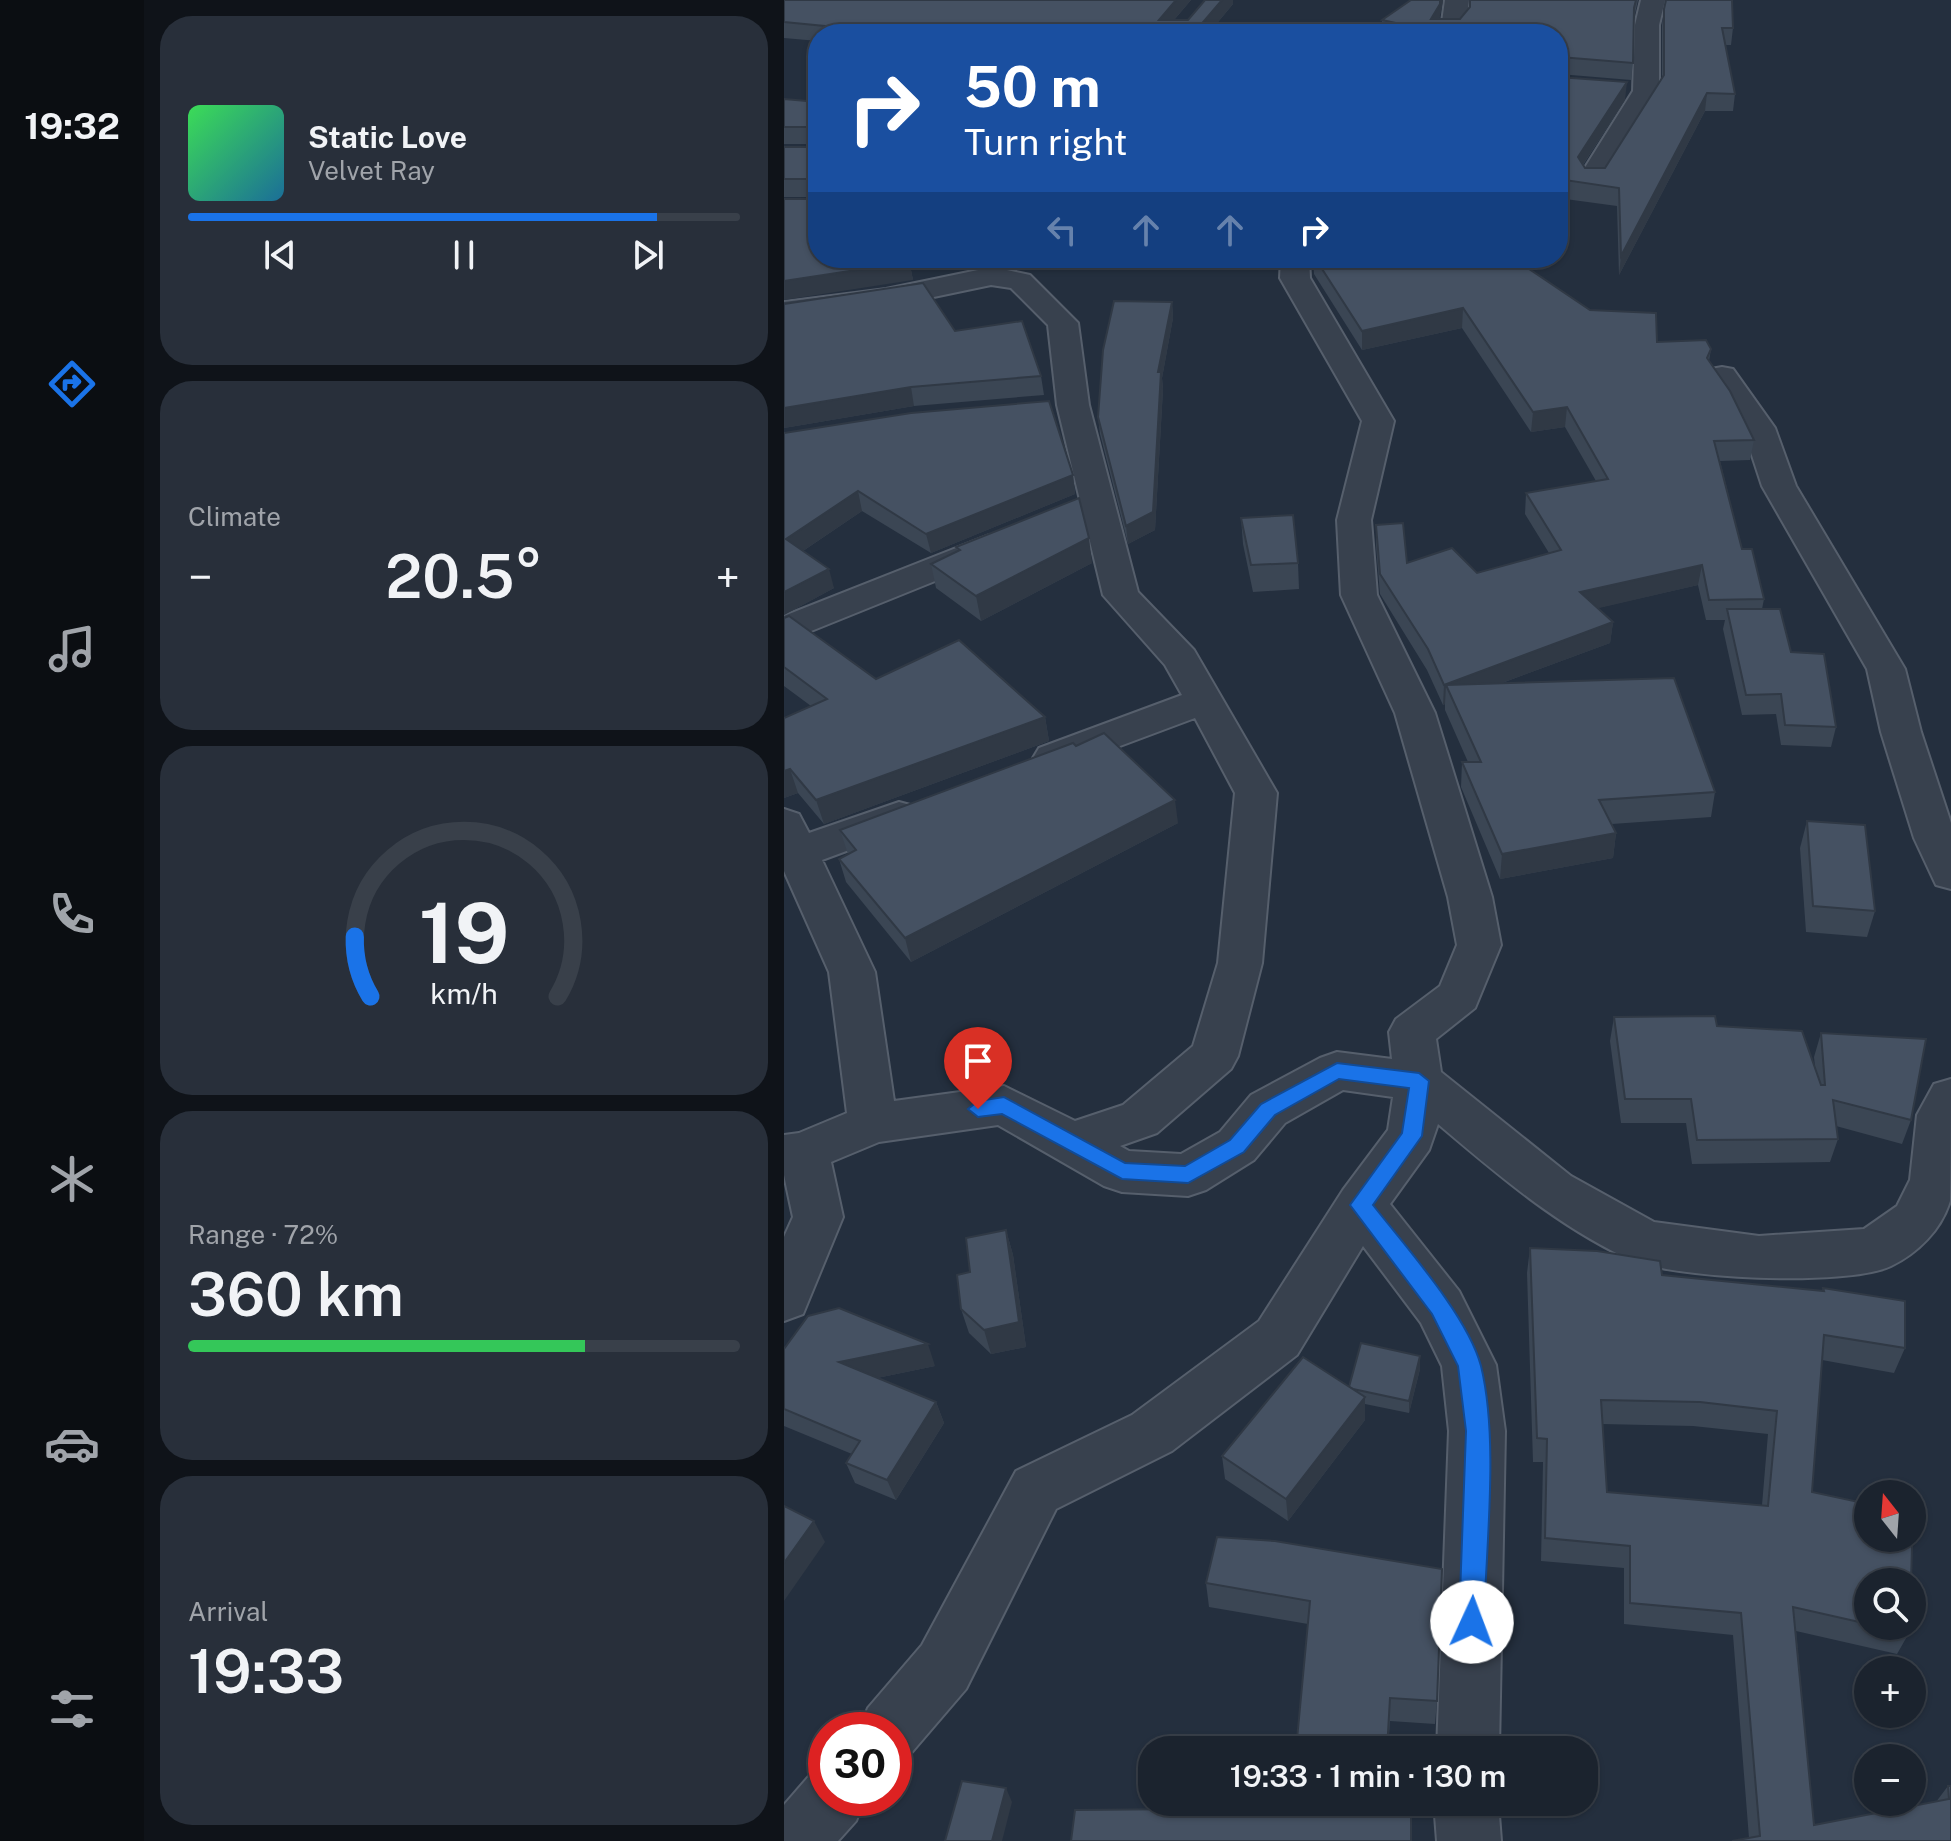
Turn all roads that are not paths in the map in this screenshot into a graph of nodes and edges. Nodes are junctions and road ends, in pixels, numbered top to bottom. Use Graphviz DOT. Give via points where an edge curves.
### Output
graph roads {
  1 [pos="1457,0"];
  2 [pos="1653,0"];
  3 [pos="1453,24"];
  4 [pos="1616,89"];
  5 [pos="1646,91"];
  6 [pos="1593,177"];
  7 [pos="990,268"];
  8 [pos="995,268"];
  9 [pos="1295,268"];
  10 [pos="784,311"];
  11 [pos="1722,376"];
  12 [pos="1023,532"];
  13 [pos="784,630"];
  14 [pos="1203,701"];
  15 [pos="1015,772"];
  16 [pos="929,805"];
  17 [pos="792,838"];
  18 [pos="1951,874"];
  19 [pos="1419,1081"];
  20 [pos="1951,1098"];
  21 [pos="873,1123"];
  22 [pos="1073,1142"];
  23 [pos="794,1153"];
  24 [pos="1361,1205"];
  25 [pos="784,1298"];
  26 [pos="905,1712"];
  27 [pos="1468,1736"];
  28 [pos="818,1816"];
  29 [pos="1467,1816"];
  30 [pos="796,1841"];
  31 [pos="1469,1841"];
  1 -- 3 [label="street"];
  2 -- 5 [label="street" via="1647,25"];
  4 -- 5 [label="street"];
  5 -- 6 [label="street"];
  7 -- 10 [label="street" via="886,298"];
  8 -- 14 [label="street" via="1020,281 1063,323 1057,406 1081,507 1121,595 1181,659"];
  9 -- 19 [label="street" via="1295,278 1378,421 1354,520 1359,595 1415,713 1470,897 1479,945 1459,996 1412,1032"];
  11 -- 18 [label="street" via="1759,428 1779,486 1886,669 1901,732"];
  12 -- 13 [label="street"];
  14 -- 15 [label="street"];
  14 -- 22 [label="street" via="1256,793 1240,963 1214,1056 1140,1119"];
  16 -- 17 [label="street"];
  17 -- 21 [label="street" via="852,972"];
  19 -- 20 [label="street" via="1553,1191 1645,1243 1759,1258 1874,1250 1915,1221 1935,1180 1941,1115"];
  19 -- 22 [label="street" via="1337,1071 1268,1109 1237,1146 1188,1175 1122,1171"];
  19 -- 24 [label="street" via="1412,1136"];
  21 -- 22 [label="street" via="1004,1105"];
  21 -- 23 [label="street"];
  23 -- 25 [label="street" via="818,1217"];
  24 -- 26 [label="street" via="1278,1338 1152,1433 1036,1490 944,1667"];
  24 -- 27 [label="street" via="1440,1307 1469,1365 1477,1431"];
  28 -- 30 [label="street"];
  29 -- 31 [label="street"];
}
